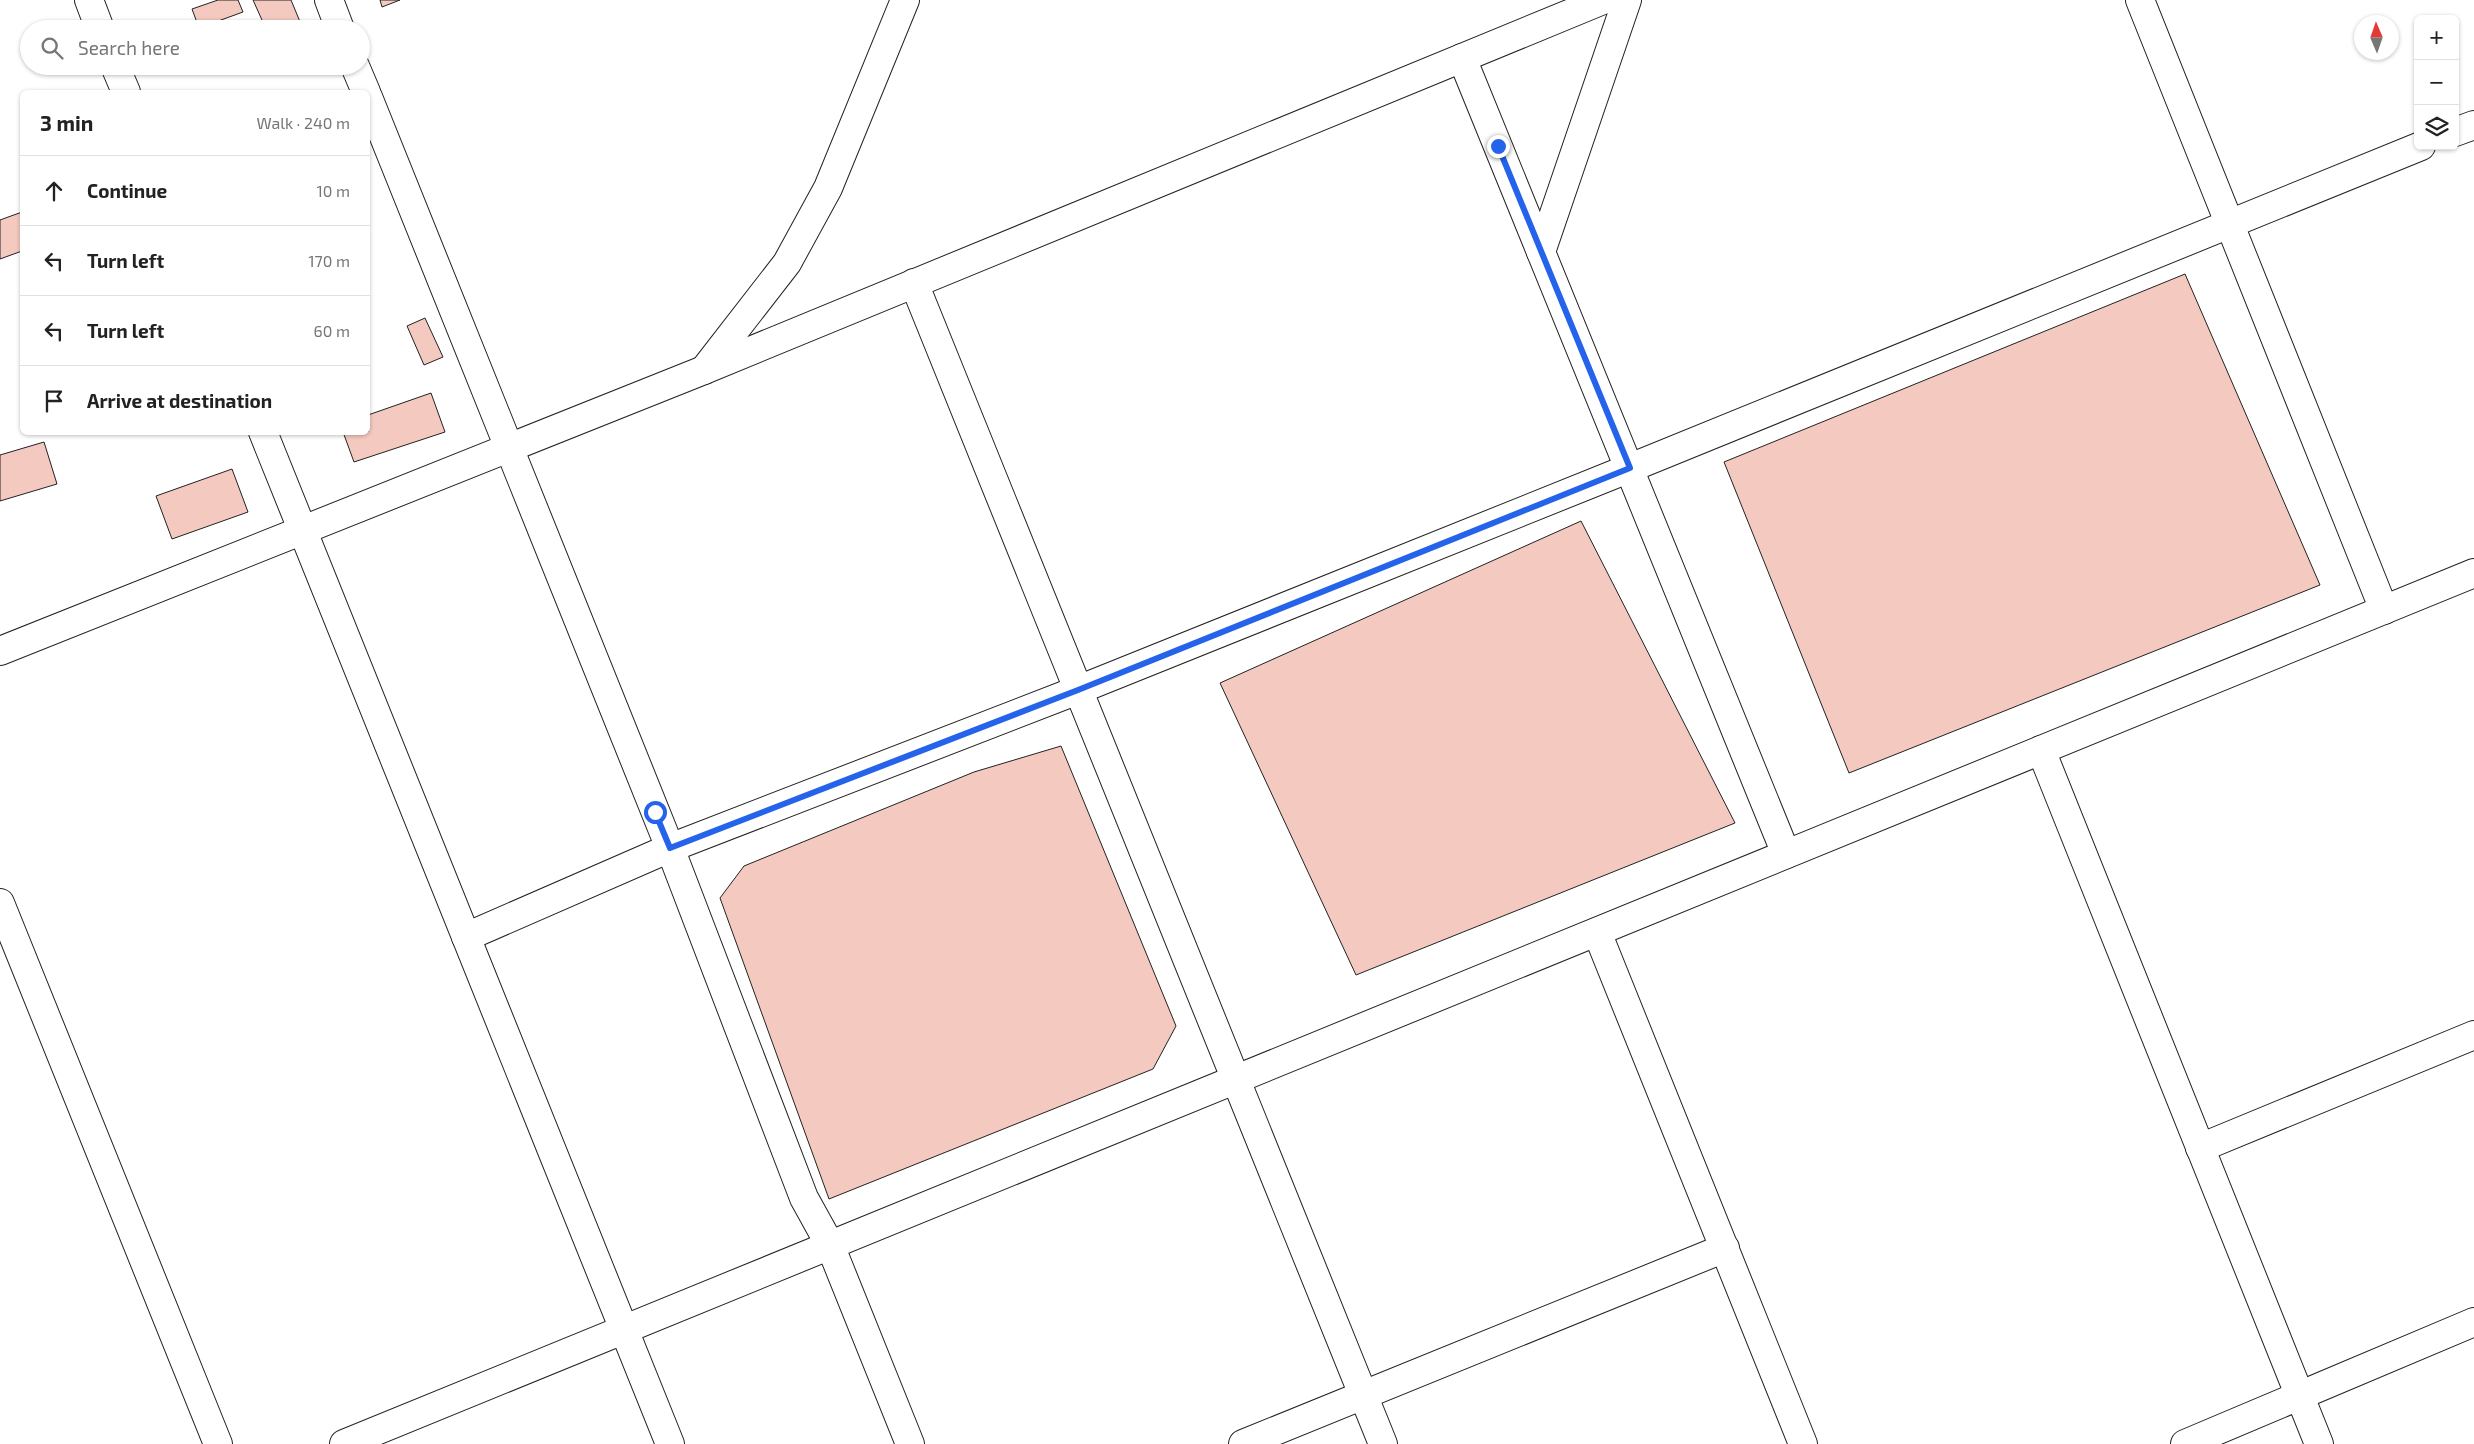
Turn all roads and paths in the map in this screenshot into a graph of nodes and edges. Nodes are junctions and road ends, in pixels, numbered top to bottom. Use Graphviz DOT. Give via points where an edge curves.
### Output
graph roads {
  1 [pos="89,0"];
  2 [pos="328,0"];
  3 [pos="905,0"];
  4 [pos="1603,0"];
  5 [pos="1627,0"];
  6 [pos="2140,0"];
  7 [pos="97,20"];
  8 [pos="336,20"];
  9 [pos="1462,58"];
  10 [pos="119,75"];
  11 [pos="359,75"];
  12 [pos="125,90"];
  13 [pos="365,90"];
  14 [pos="370,102"];
  15 [pos="2474,125"];
  16 [pos="2459,131"];
  17 [pos="2414,148"];
  18 [pos="2230,223"];
  19 [pos="1541,252"];
  20 [pos="914,283"];
  21 [pos="704,370"];
  22 [pos="264,435"];
  23 [pos="509,448"];
  24 [pos="1630,468"];
  25 [pos="302,530"];
  26 [pos="2474,573"];
  27 [pos="2384,610"];
  28 [pos="0,651"];
  29 [pos="1078,690"];
  30 [pos="2041,750"];
  31 [pos="670,848"];
  32 [pos="1786,854"];
  33 [pos="0,903"];
  34 [pos="1597,932"];
  35 [pos="466,937"];
  36 [pos="2474,1035"];
  37 [pos="1236,1079"];
  38 [pos="2200,1148"];
  39 [pos="830,1245"];
  40 [pos="1725,1248"];
  41 [pos="2474,1322"];
  42 [pos="624,1330"];
  43 [pos="1363,1395"];
  44 [pos="2299,1396"];
  45 [pos="218,1444"];
  46 [pos="344,1444"];
  47 [pos="670,1444"];
  48 [pos="910,1444"];
  49 [pos="1243,1444"];
  50 [pos="1383,1444"];
  51 [pos="1803,1444"];
  52 [pos="2185,1444"];
  53 [pos="2319,1444"];
  1 -- 7 [label="street"];
  2 -- 8 [label="street"];
  3 -- 21 [label="street" via="828,188 787,263"];
  4 -- 9 [label="street"];
  5 -- 19 [label="street"];
  6 -- 18 [label="street"];
  9 -- 19 [label="street"];
  9 -- 20 [label="street"];
  10 -- 12 [label="street"];
  11 -- 13 [label="street"];
  14 -- 23 [label="street"];
  15 -- 16 [label="street"];
  17 -- 18 [label="street"];
  18 -- 24 [label="street"];
  18 -- 27 [label="street"];
  19 -- 24 [label="street"];
  20 -- 21 [label="street"];
  20 -- 29 [label="street"];
  21 -- 23 [label="street"];
  22 -- 25 [label="street"];
  23 -- 25 [label="street"];
  23 -- 31 [label="street"];
  24 -- 29 [label="street"];
  24 -- 32 [label="street"];
  25 -- 28 [label="street"];
  25 -- 35 [label="street"];
  26 -- 27 [label="street"];
  27 -- 30 [label="street"];
  29 -- 31 [label="street"];
  29 -- 37 [label="street"];
  30 -- 32 [label="street"];
  30 -- 38 [label="street"];
  31 -- 35 [label="street"];
  31 -- 39 [label="street" via="804,1198"];
  32 -- 34 [label="street"];
  33 -- 45 [label="street"];
  34 -- 37 [label="street"];
  34 -- 40 [label="street"];
  35 -- 42 [label="street"];
  36 -- 38 [label="street"];
  37 -- 39 [label="street"];
  37 -- 43 [label="street"];
  38 -- 44 [label="street"];
  39 -- 42 [label="street"];
  39 -- 48 [label="street"];
  40 -- 43 [label="street"];
  40 -- 51 [label="street"];
  41 -- 44 [label="street"];
  42 -- 46 [label="street"];
  42 -- 47 [label="street"];
  43 -- 49 [label="street"];
  43 -- 50 [label="street"];
  44 -- 52 [label="street"];
  44 -- 53 [label="street"];
}
